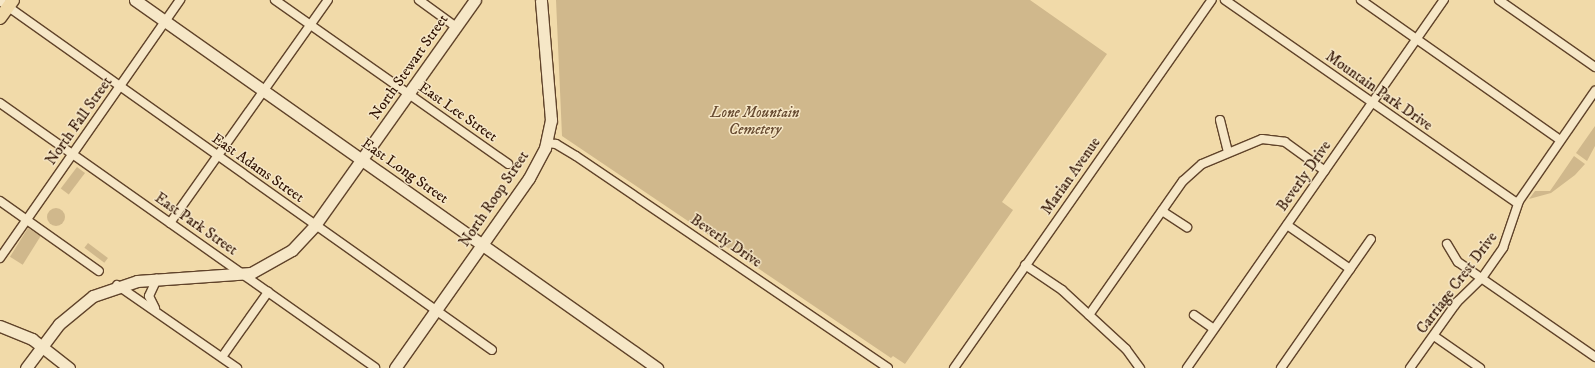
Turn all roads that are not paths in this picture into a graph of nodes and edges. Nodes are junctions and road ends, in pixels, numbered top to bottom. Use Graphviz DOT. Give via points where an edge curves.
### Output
graph roads {
  1 [pos="136,0"];
  2 [pos="180,0"];
  3 [pos="275,0"];
  4 [pos="328,0"];
  5 [pos="418,0"];
  6 [pos="475,0"];
  7 [pos="541,0"];
  8 [pos="1212,0"];
  9 [pos="1225,0"];
  10 [pos="1361,0"];
  11 [pos="1444,0"];
  12 [pos="1499,0"];
  13 [pos="7,3"];
  14 [pos="0,18"];
  15 [pos="166,20"];
  16 [pos="310,25"];
  17 [pos="456,27"];
  18 [pos="1416,40"];
  19 [pos="1595,67"];
  20 [pos="120,87"];
  21 [pos="263,89"];
  22 [pos="1595,91"];
  23 [pos="408,94"];
  24 [pos="0,103"];
  25 [pos="1372,104"];
  26 [pos="1220,120"];
  27 [pos="1560,140"];
  28 [pos="547,143"];
  29 [pos="1228,151"];
  30 [pos="73,155"];
  31 [pos="216,156"];
  32 [pos="362,159"];
  33 [pos="508,164"];
  34 [pos="1325,171"];
  35 [pos="0,201"];
  36 [pos="1518,204"];
  37 [pos="1162,210"];
  38 [pos="27,220"];
  39 [pos="170,223"];
  40 [pos="315,225"];
  41 [pos="1287,225"];
  42 [pos="1187,227"];
  43 [pos="1371,239"];
  44 [pos="482,244"];
  45 [pos="1447,244"];
  46 [pos="0,258"];
  47 [pos="1025,266"];
  48 [pos="1350,269"];
  49 [pos="99,271"];
  50 [pos="243,275"];
  51 [pos="1482,278"];
  52 [pos="157,279"];
  53 [pos="117,285"];
  54 [pos="268,292"];
  55 [pos="435,310"];
  56 [pos="158,312"];
  57 [pos="1089,315"];
  58 [pos="1194,315"];
  59 [pos="0,326"];
  60 [pos="1214,329"];
  61 [pos="1434,336"];
  62 [pos="42,346"];
  63 [pos="492,350"];
  64 [pos="1595,357"];
  65 [pos="222,358"];
  66 [pos="26,368"];
  67 [pos="69,368"];
  68 [pos="237,368"];
  69 [pos="375,368"];
  70 [pos="395,368"];
  71 [pos="657,368"];
  72 [pos="888,368"];
  73 [pos="954,368"];
  74 [pos="1140,368"];
  75 [pos="1187,368"];
  76 [pos="1281,368"];
  77 [pos="1410,368"];
  78 [pos="1480,368"];
  1 -- 15 [label="street, East Long Street"];
  2 -- 15 [label="street, North Fall Street"];
  3 -- 16 [label="street, East Lee Street"];
  4 -- 16 [label="street"];
  5 -- 17 [label="street"];
  6 -- 17 [label="street, North Stewart Street"];
  7 -- 28 [label="street, North Roop Street" via="550,111"];
  8 -- 47 [label="street, Marian Avenue"];
  9 -- 25 [label="street, Mountain Park Drive"];
  10 -- 18 [label="street"];
  11 -- 18 [label="street, Beverly Drive"];
  12 -- 19 [label="street"];
  13 -- 14 [label="main road"];
  13 -- 20 [label="street, East Adams Street"];
  15 -- 20 [label="street, North Fall Street"];
  15 -- 21 [label="street, East Long Street"];
  16 -- 21 [label="street"];
  16 -- 23 [label="street, East Lee Street"];
  17 -- 23 [label="street, North Stewart Street"];
  18 -- 25 [label="street, Beverly Drive"];
  18 -- 27 [label="street"];
  20 -- 30 [label="street, North Fall Street"];
  20 -- 31 [label="street, East Adams Street"];
  21 -- 31 [label="street"];
  21 -- 32 [label="street, East Long Street"];
  22 -- 27 [label="street, Carriage Crest Drive"];
  23 -- 32 [label="street, North Stewart Street"];
  23 -- 33 [label="street, East Lee Street"];
  24 -- 30 [label="street, East Park Street"];
  25 -- 34 [label="street, Beverly Drive"];
  25 -- 36 [label="street, Mountain Park Drive"];
  26 -- 29 [label="street"];
  27 -- 36 [label="street, Carriage Crest Drive"];
  28 -- 44 [label="street, North Roop Street" via="529,178"];
  28 -- 72 [label="street, Beverly Drive" via="556,144 576,156"];
  29 -- 34 [label="street" via="1262,139 1285,142"];
  29 -- 37 [label="street" via="1190,173"];
  30 -- 38 [label="street, North Fall Street"];
  30 -- 39 [label="street, East Park Street"];
  31 -- 39 [label="street"];
  31 -- 40 [label="street, East Adams Street"];
  32 -- 40 [label="street, North Stewart Street"];
  32 -- 44 [label="street, East Long Street"];
  34 -- 41 [label="street, Beverly Drive"];
  35 -- 38 [label="street"];
  36 -- 51 [label="street, Carriage Crest Drive" via="1509,237"];
  37 -- 42 [label="street"];
  37 -- 57 [label="street"];
  38 -- 46 [label="street, North Fall Street"];
  38 -- 49 [label="street"];
  39 -- 50 [label="street, East Park Street"];
  40 -- 50 [label="street, North Stewart Street" via="283,257"];
  40 -- 55 [label="street, East Adams Street"];
  41 -- 48 [label="street"];
  41 -- 60 [label="street, Beverly Drive"];
  43 -- 48 [label="street"];
  44 -- 55 [label="street, North Roop Street"];
  44 -- 71 [label="street, East Long Street"];
  45 -- 51 [label="street" via="1452,257"];
  47 -- 57 [label="street" via="1062,290"];
  47 -- 73 [label="street, Marian Avenue"];
  48 -- 76 [label="street"];
  50 -- 52 [label="street, North Stewart Street"];
  50 -- 54 [label="street, East Park Street"];
  51 -- 61 [label="street, Carriage Crest Drive" via="1457,302"];
  51 -- 64 [label="street"];
  52 -- 53 [label="street, North Stewart Street"];
  52 -- 56 [label="street" via="149,296"];
  53 -- 56 [label="street"];
  53 -- 62 [label="street, North Stewart Street" via="80,304"];
  54 -- 65 [label="street"];
  54 -- 69 [label="street, East Park Street"];
  55 -- 63 [label="street, East Adams Street"];
  55 -- 70 [label="street, North Roop Street"];
  56 -- 65 [label="street"];
  57 -- 74 [label="street"];
  58 -- 60 [label="street"];
  59 -- 62 [label="street"];
  60 -- 75 [label="street, Beverly Drive"];
  61 -- 77 [label="street, Carriage Crest Drive"];
  61 -- 78 [label="street"];
  62 -- 66 [label="street, North Stewart Street"];
  62 -- 67 [label="street"];
  65 -- 68 [label="street"];
}
